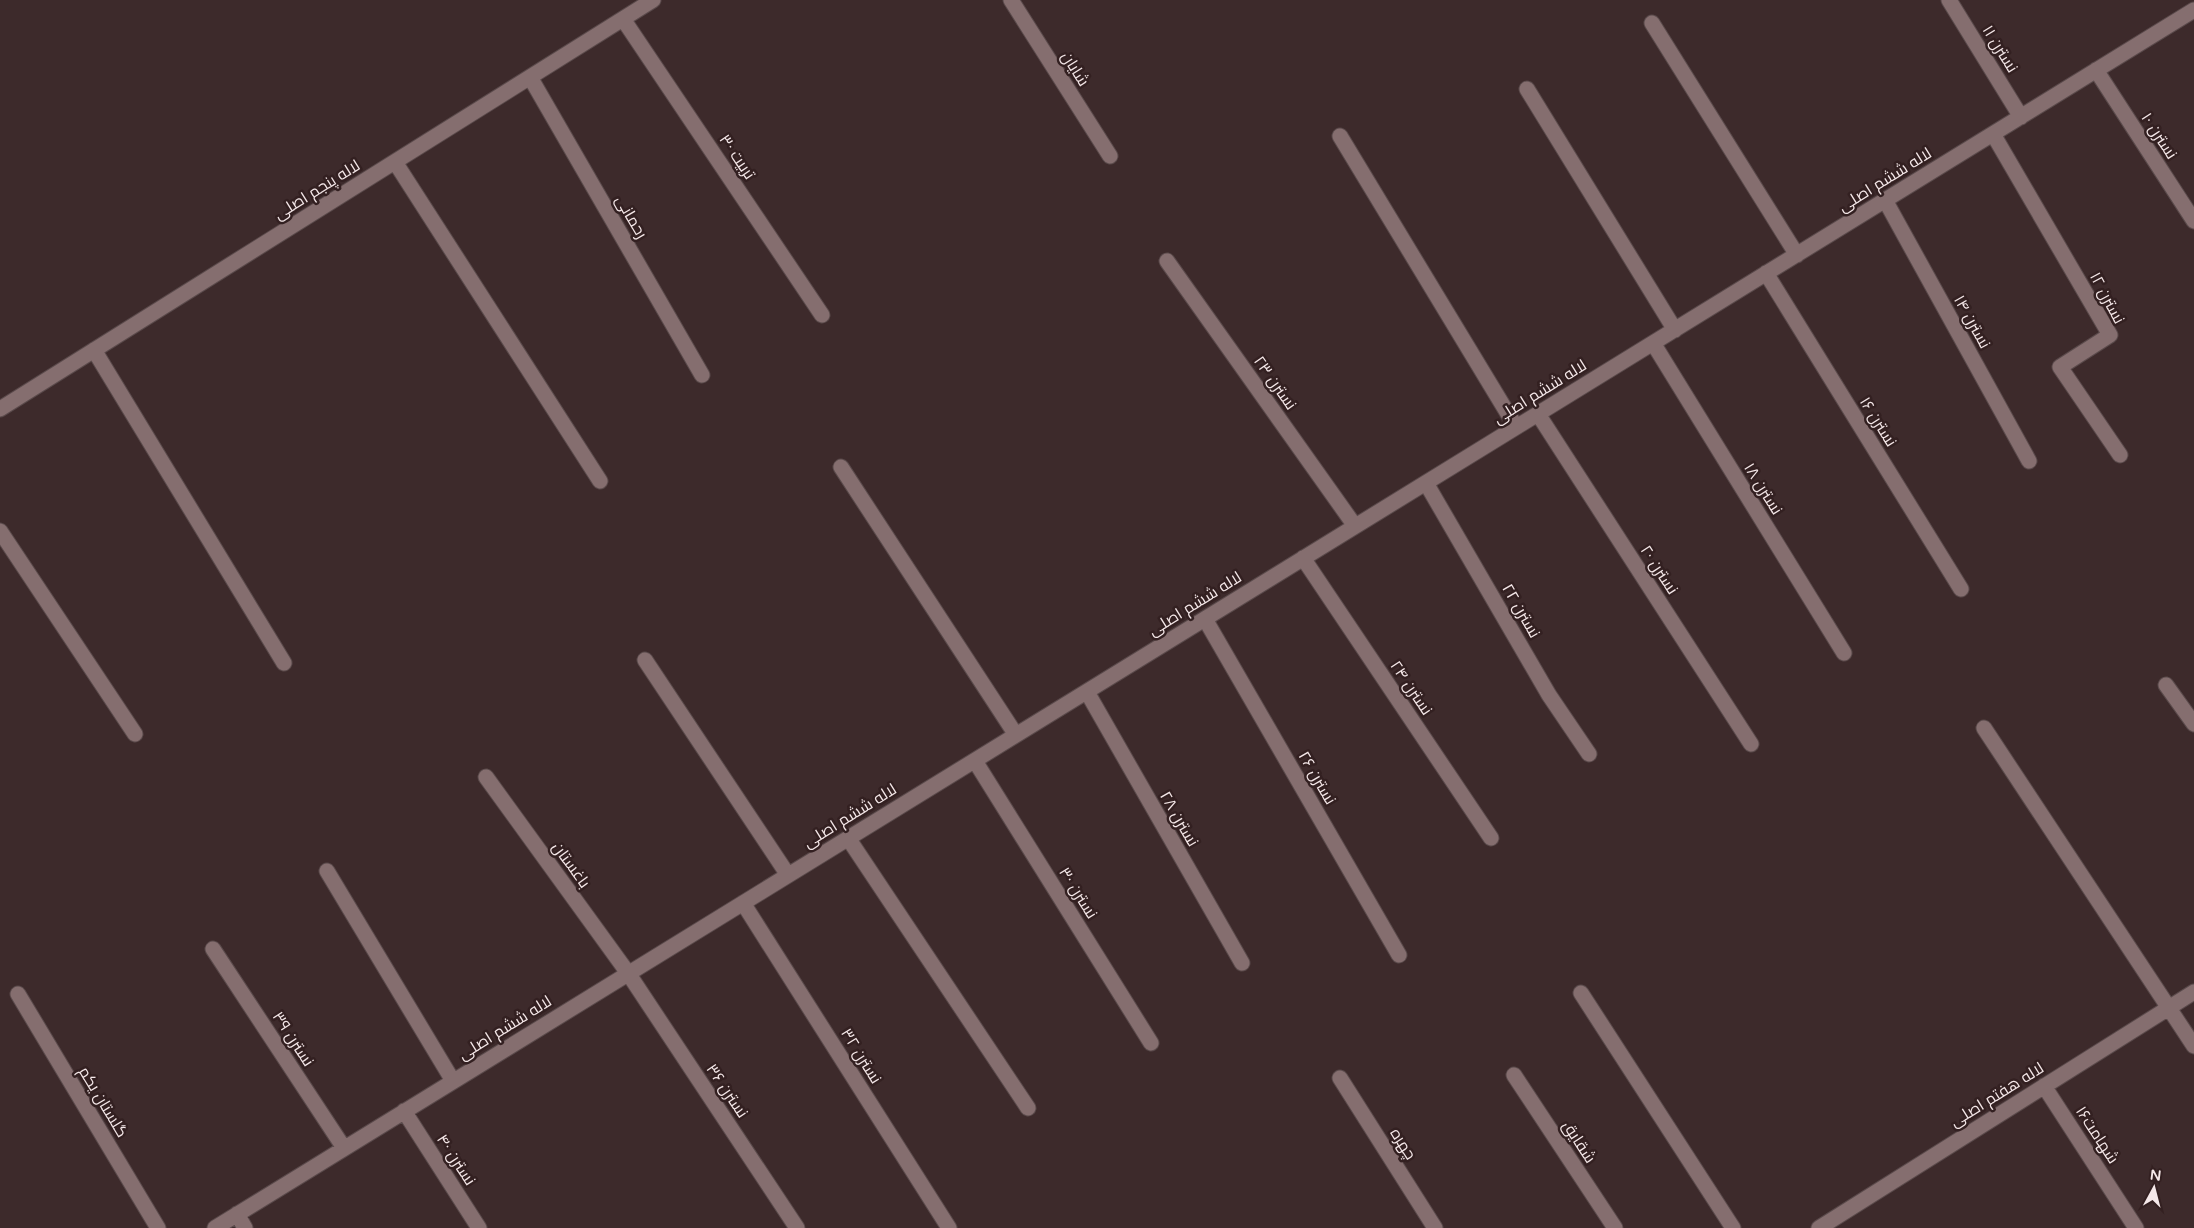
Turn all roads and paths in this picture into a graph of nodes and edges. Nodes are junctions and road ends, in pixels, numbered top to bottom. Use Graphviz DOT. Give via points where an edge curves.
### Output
graph roads {
  1 [pos="653,0"];
  2 [pos="1011,0"];
  3 [pos="1948,0"];
  4 [pos="2194,10"];
  5 [pos="623,19"];
  6 [pos="1652,23"];
  7 [pos="2096,70"];
  8 [pos="530,77"];
  9 [pos="1526,88"];
  10 [pos="2021,117"];
  11 [pos="1993,134"];
  12 [pos="1340,136"];
  13 [pos="1110,156"];
  14 [pos="395,162"];
  15 [pos="1885,200"];
  16 [pos="2194,221"];
  17 [pos="1796,255"];
  18 [pos="1167,261"];
  19 [pos="1766,273"];
  20 [pos="822,315"];
  21 [pos="1675,330"];
  22 [pos="1652,343"];
  23 [pos="94,350"];
  24 [pos="702,375"];
  25 [pos="0,409"];
  26 [pos="1538,414"];
  27 [pos="1516,427"];
  28 [pos="2120,454"];
  29 [pos="2029,461"];
  30 [pos="841,467"];
  31 [pos="600,481"];
  32 [pos="1426,483"];
  33 [pos="1355,526"];
  34 [pos="0,531"];
  35 [pos="1303,558"];
  36 [pos="1960,589"];
  37 [pos="1205,619"];
  38 [pos="1844,654"];
  39 [pos="645,660"];
  40 [pos="284,663"];
  41 [pos="2166,685"];
  42 [pos="1087,692"];
  43 [pos="2194,724"];
  44 [pos="1984,728"];
  45 [pos="135,734"];
  46 [pos="1016,735"];
  47 [pos="1751,744"];
  48 [pos="1588,754"];
  49 [pos="975,761"];
  50 [pos="486,778"];
  51 [pos="848,838"];
  52 [pos="1490,838"];
  53 [pos="327,872"];
  54 [pos="788,875"];
  55 [pos="743,903"];
  56 [pos="213,949"];
  57 [pos="1399,955"];
  58 [pos="1242,963"];
  59 [pos="628,973"];
  60 [pos="2194,992"];
  61 [pos="1581,993"];
  62 [pos="18,994"];
  63 [pos="2170,1007"];
  64 [pos="1151,1043"];
  65 [pos="2194,1046"];
  66 [pos="1514,1075"];
  67 [pos="1340,1078"];
  68 [pos="453,1081"];
  69 [pos="2044,1086"];
  70 [pos="1028,1108"];
  71 [pos="404,1111"];
  72 [pos="344,1148"];
  73 [pos="237,1214"];
  74 [pos="158,1228"];
  75 [pos="215,1228"];
  76 [pos="245,1228"];
  77 [pos="479,1228"];
  78 [pos="797,1228"];
  79 [pos="949,1228"];
  80 [pos="1435,1228"];
  81 [pos="1615,1228"];
  82 [pos="1733,1228"];
  83 [pos="1819,1228"];
  84 [pos="2136,1228"];
  1 -- 5 [label="street, لاله پنجم اصلی"];
  2 -- 13 [label="street, شایان"];
  3 -- 10 [label="street, نسترن ۱۱"];
  4 -- 7 [label="street, لاله ششم اصلی"];
  5 -- 8 [label="street, لاله پنجم اصلی"];
  5 -- 20 [label="street, تربیت ۳۰"];
  6 -- 17 [label="street"];
  7 -- 10 [label="street, لاله ششم اصلی"];
  7 -- 16 [label="street, نسترن ۱۰"];
  8 -- 14 [label="street, لاله پنجم اصلی"];
  8 -- 24 [label="street, رحمانی"];
  9 -- 21 [label="street"];
  10 -- 11 [label="street, لاله ششم اصلی"];
  11 -- 15 [label="street, لاله ششم اصلی"];
  11 -- 28 [label="street, نسترن ۱۲" via="2110,335 2060,367"];
  12 -- 27 [label="street"];
  14 -- 23 [label="street, لاله پنجم اصلی"];
  14 -- 31 [label="street"];
  15 -- 17 [label="street, لاله ششم اصلی"];
  15 -- 29 [label="street, نسترن ۱۴"];
  17 -- 19 [label="street, لاله ششم اصلی"];
  18 -- 33 [label="street, نسترن ۲۳"];
  19 -- 21 [label="street, لاله ششم اصلی"];
  19 -- 36 [label="street, نسترن ۱۶"];
  21 -- 22 [label="street, لاله ششم اصلی"];
  22 -- 26 [label="street, لاله ششم اصلی"];
  22 -- 38 [label="street, نسترن ۱۸"];
  23 -- 25 [label="street, لاله پنجم اصلی"];
  23 -- 40 [label="street"];
  26 -- 27 [label="street, لاله ششم اصلی"];
  26 -- 47 [label="street, نسترن ۲۰"];
  27 -- 32 [label="street, لاله ششم اصلی"];
  30 -- 46 [label="street"];
  32 -- 33 [label="street, لاله ششم اصلی"];
  32 -- 48 [label="street, نسترن ۲۲"];
  33 -- 35 [label="street, لاله ششم اصلی"];
  34 -- 45 [label="street"];
  35 -- 37 [label="street, لاله ششم اصلی"];
  35 -- 52 [label="street, نسترن ۲۴"];
  37 -- 42 [label="street, لاله ششم اصلی"];
  37 -- 57 [label="street, نسترن ۲۶"];
  39 -- 54 [label="street"];
  41 -- 43 [label="street"];
  42 -- 46 [label="street, لاله ششم اصلی"];
  42 -- 58 [label="street, نسترن ۲۸"];
  44 -- 63 [label="street"];
  46 -- 49 [label="street, لاله ششم اصلی"];
  49 -- 51 [label="street, لاله ششم اصلی"];
  49 -- 64 [label="street, نسترن ۳۰"];
  50 -- 59 [label="street, باغستان"];
  51 -- 54 [label="street, لاله ششم اصلی"];
  51 -- 70 [label="street"];
  53 -- 68 [label="street"];
  54 -- 55 [label="street, لاله ششم اصلی"];
  55 -- 59 [label="street, لاله ششم اصلی"];
  55 -- 79 [label="street, نسترن ۳۲"];
  56 -- 72 [label="street, نسترن ۳۹"];
  59 -- 68 [label="street, لاله ششم اصلی"];
  59 -- 78 [label="street, نسترن ۳۶"];
  60 -- 63 [label="street, لاله هفتم اصلی"];
  61 -- 82 [label="street"];
  62 -- 74 [label="street, گلستان یکم"];
  63 -- 65 [label="street"];
  63 -- 69 [label="street, لاله هفتم اصلی"];
  66 -- 81 [label="street, شقایق"];
  67 -- 80 [label="street, چهره"];
  68 -- 71 [label="street, لاله ششم اصلی"];
  69 -- 83 [label="street, لاله هفتم اصلی"];
  69 -- 84 [label="street, شهامت۱۶"];
  71 -- 72 [label="street, لاله ششم اصلی"];
  71 -- 77 [label="street, نسترن ۴۰"];
  72 -- 73 [label="street, لاله ششم اصلی"];
  73 -- 75 [label="street, لاله ششم اصلی"];
  73 -- 76 [label="street"];
}
